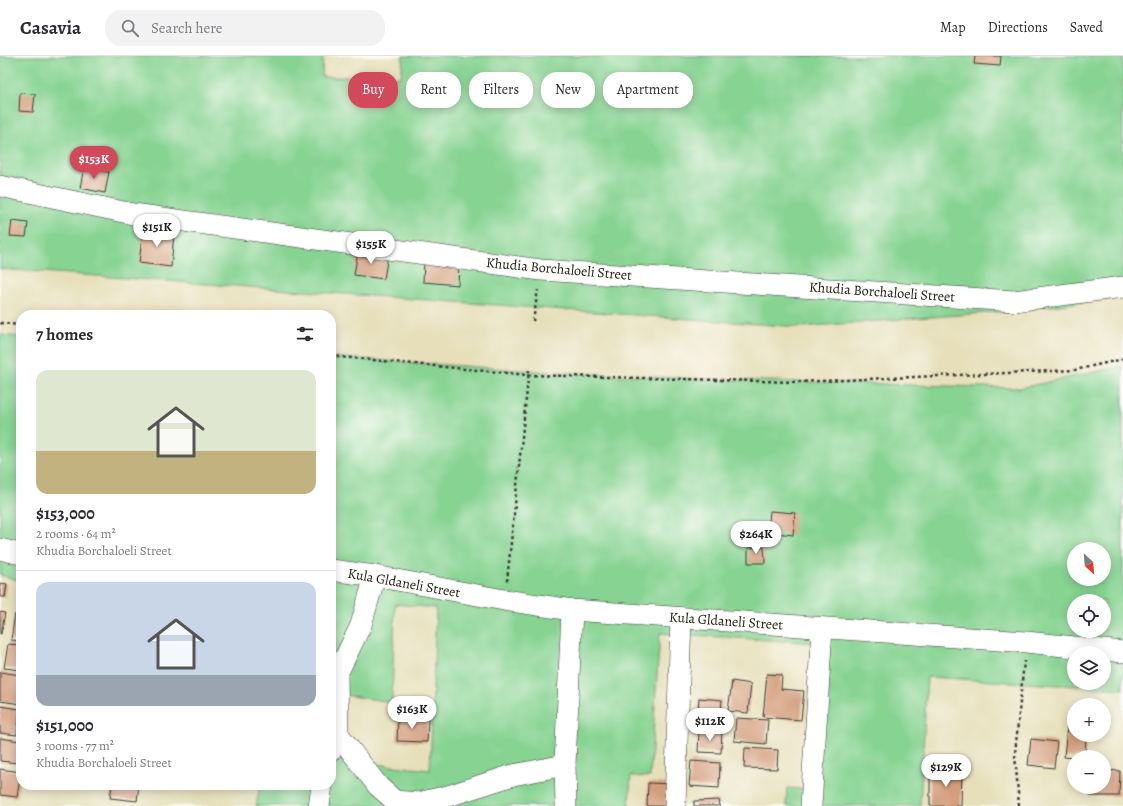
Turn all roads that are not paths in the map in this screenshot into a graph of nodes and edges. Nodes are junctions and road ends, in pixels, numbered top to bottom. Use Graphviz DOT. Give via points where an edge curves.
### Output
graph roads {
  1 [pos="0,186"];
  2 [pos="1123,287"];
  3 [pos="0,549"];
  4 [pos="16,553"];
  5 [pos="336,571"];
  6 [pos="375,576"];
  7 [pos="572,610"];
  8 [pos="681,618"];
  9 [pos="822,628"];
  10 [pos="1123,652"];
  11 [pos="336,708"];
  12 [pos="336,743"];
  13 [pos="565,765"];
  14 [pos="321,790"];
  15 [pos="319,806"];
  16 [pos="566,806"];
  17 [pos="675,806"];
  18 [pos="811,806"];
  1 -- 2 [label="street, Khudia Borchaloeli Street" via="133,214 541,270 1014,301"];
  3 -- 4 [label="street"];
  5 -- 6 [label="street, Kula Gldaneli Street"];
  6 -- 7 [label="street, Kula Gldaneli Street"];
  6 -- 11 [label="street" via="361,625 337,674"];
  7 -- 8 [label="street, Kula Gldaneli Street"];
  7 -- 13 [label="street"];
  8 -- 9 [label="street, Kula Gldaneli Street"];
  8 -- 17 [label="street"];
  9 -- 10 [label="street, Kula Gldaneli Street" via="1026,642"];
  9 -- 18 [label="street"];
  12 -- 13 [label="street" via="395,801 418,803 513,775"];
  13 -- 16 [label="street"];
  14 -- 15 [label="street"];
}
